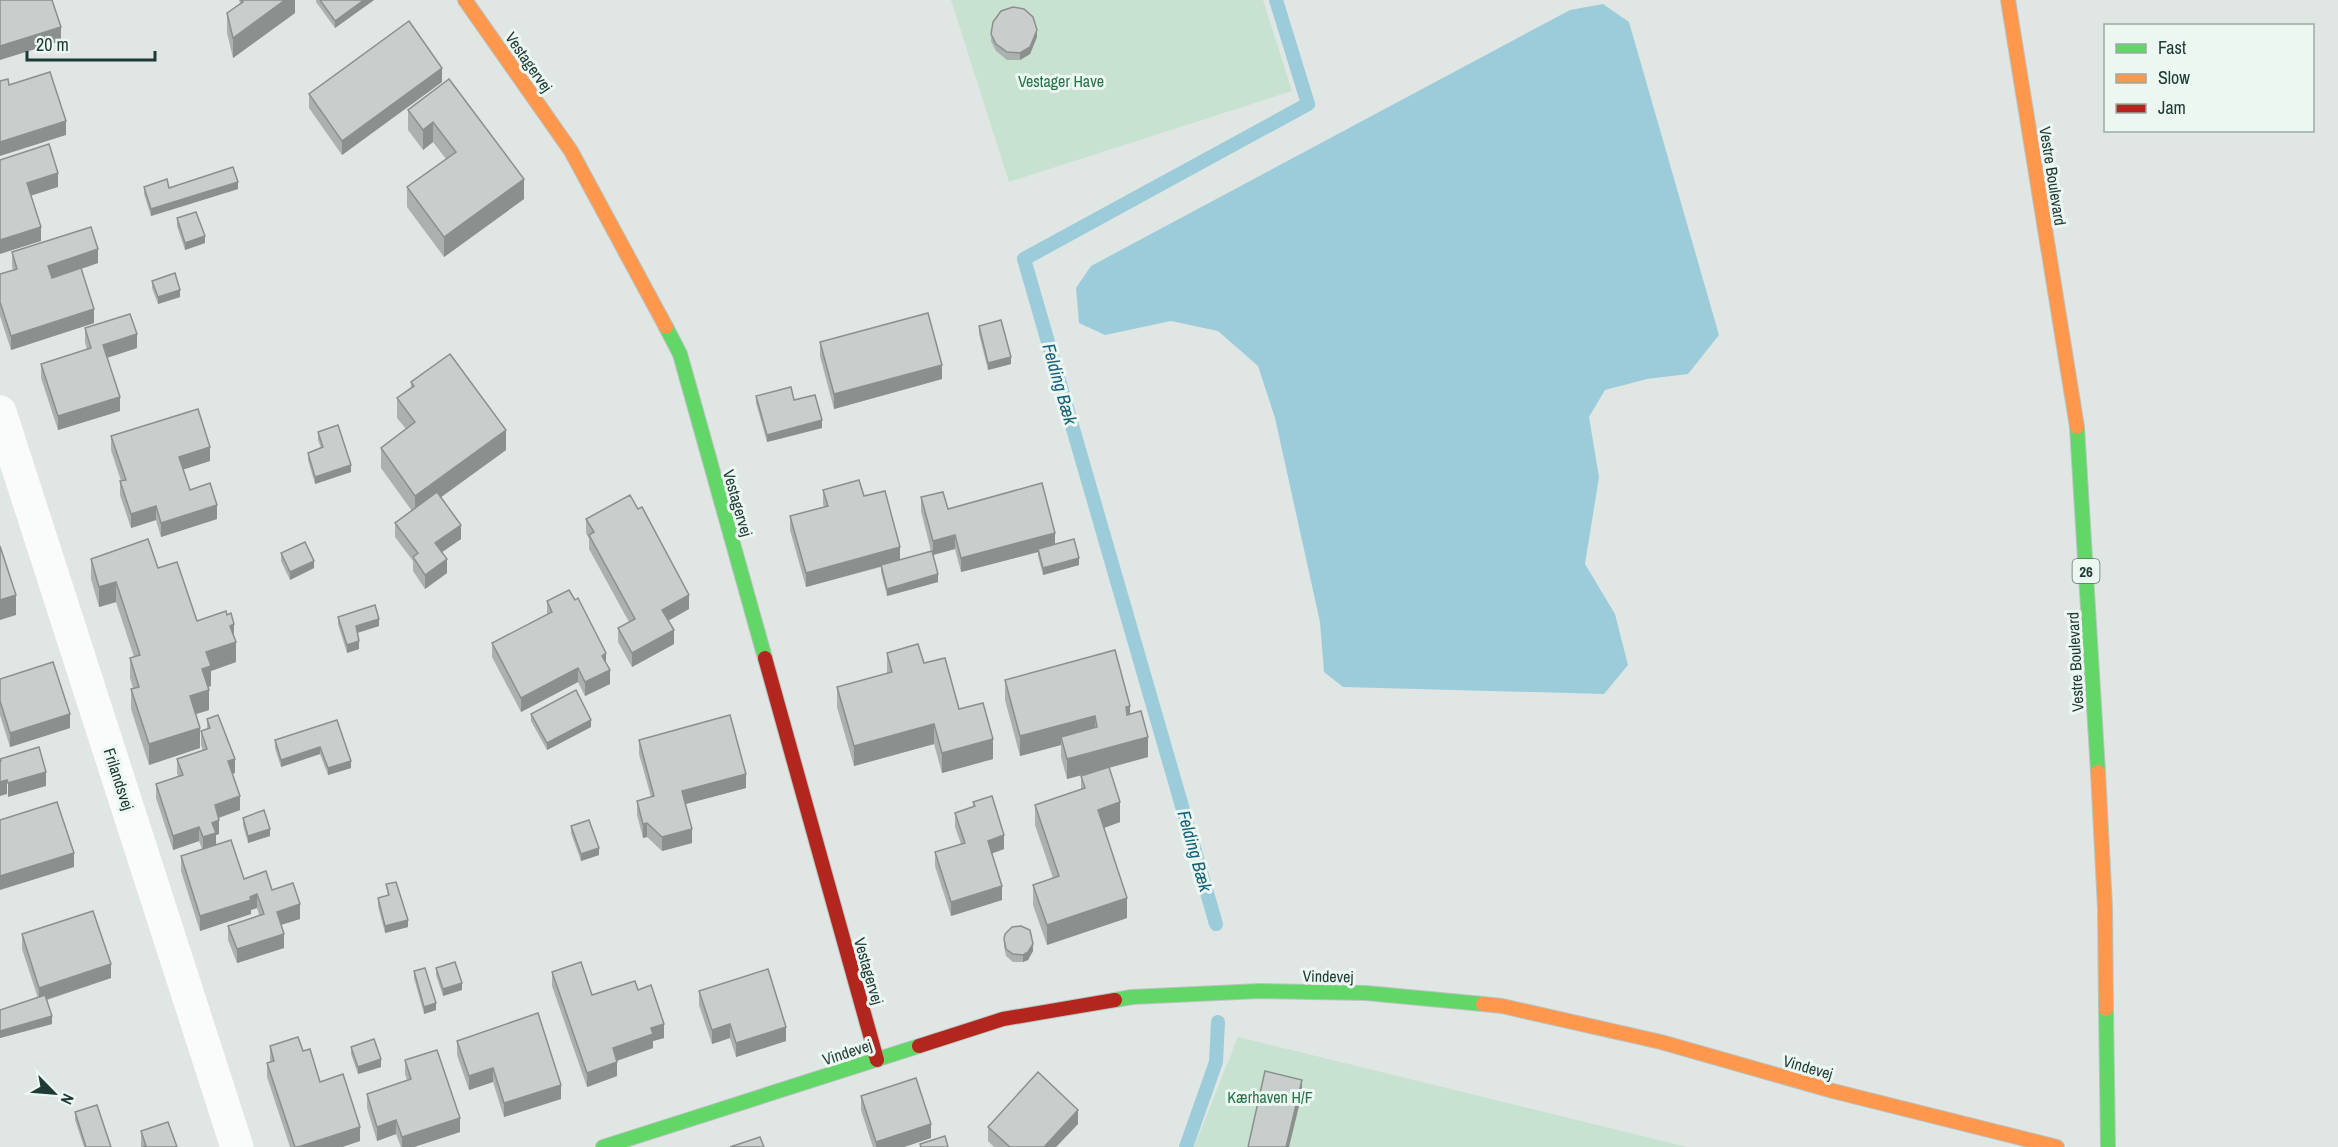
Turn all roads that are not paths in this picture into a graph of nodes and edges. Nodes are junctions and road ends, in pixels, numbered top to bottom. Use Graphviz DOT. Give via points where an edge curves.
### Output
graph roads {
  1 [pos="465,0"];
  2 [pos="2008,0"];
  3 [pos="0,412"];
  4 [pos="877,1060"];
  5 [pos="237,1147"];
  6 [pos="603,1147"];
  7 [pos="2057,1147"];
  8 [pos="2108,1147"];
  1 -- 4 [label="street, Vestagervej" via="571,151 680,354"];
  2 -- 8 [label="street, Vestre Boulevard / 26" via="2079,437 2105,908"];
  3 -- 5 [label="street, Frilandsvej"];
  4 -- 6 [label="street, Vindevej"];
  4 -- 7 [label="street, Vindevej" via="1003,1019 1132,997 1260,991 1366,993 1502,1006 1661,1042 1833,1091"];
}
